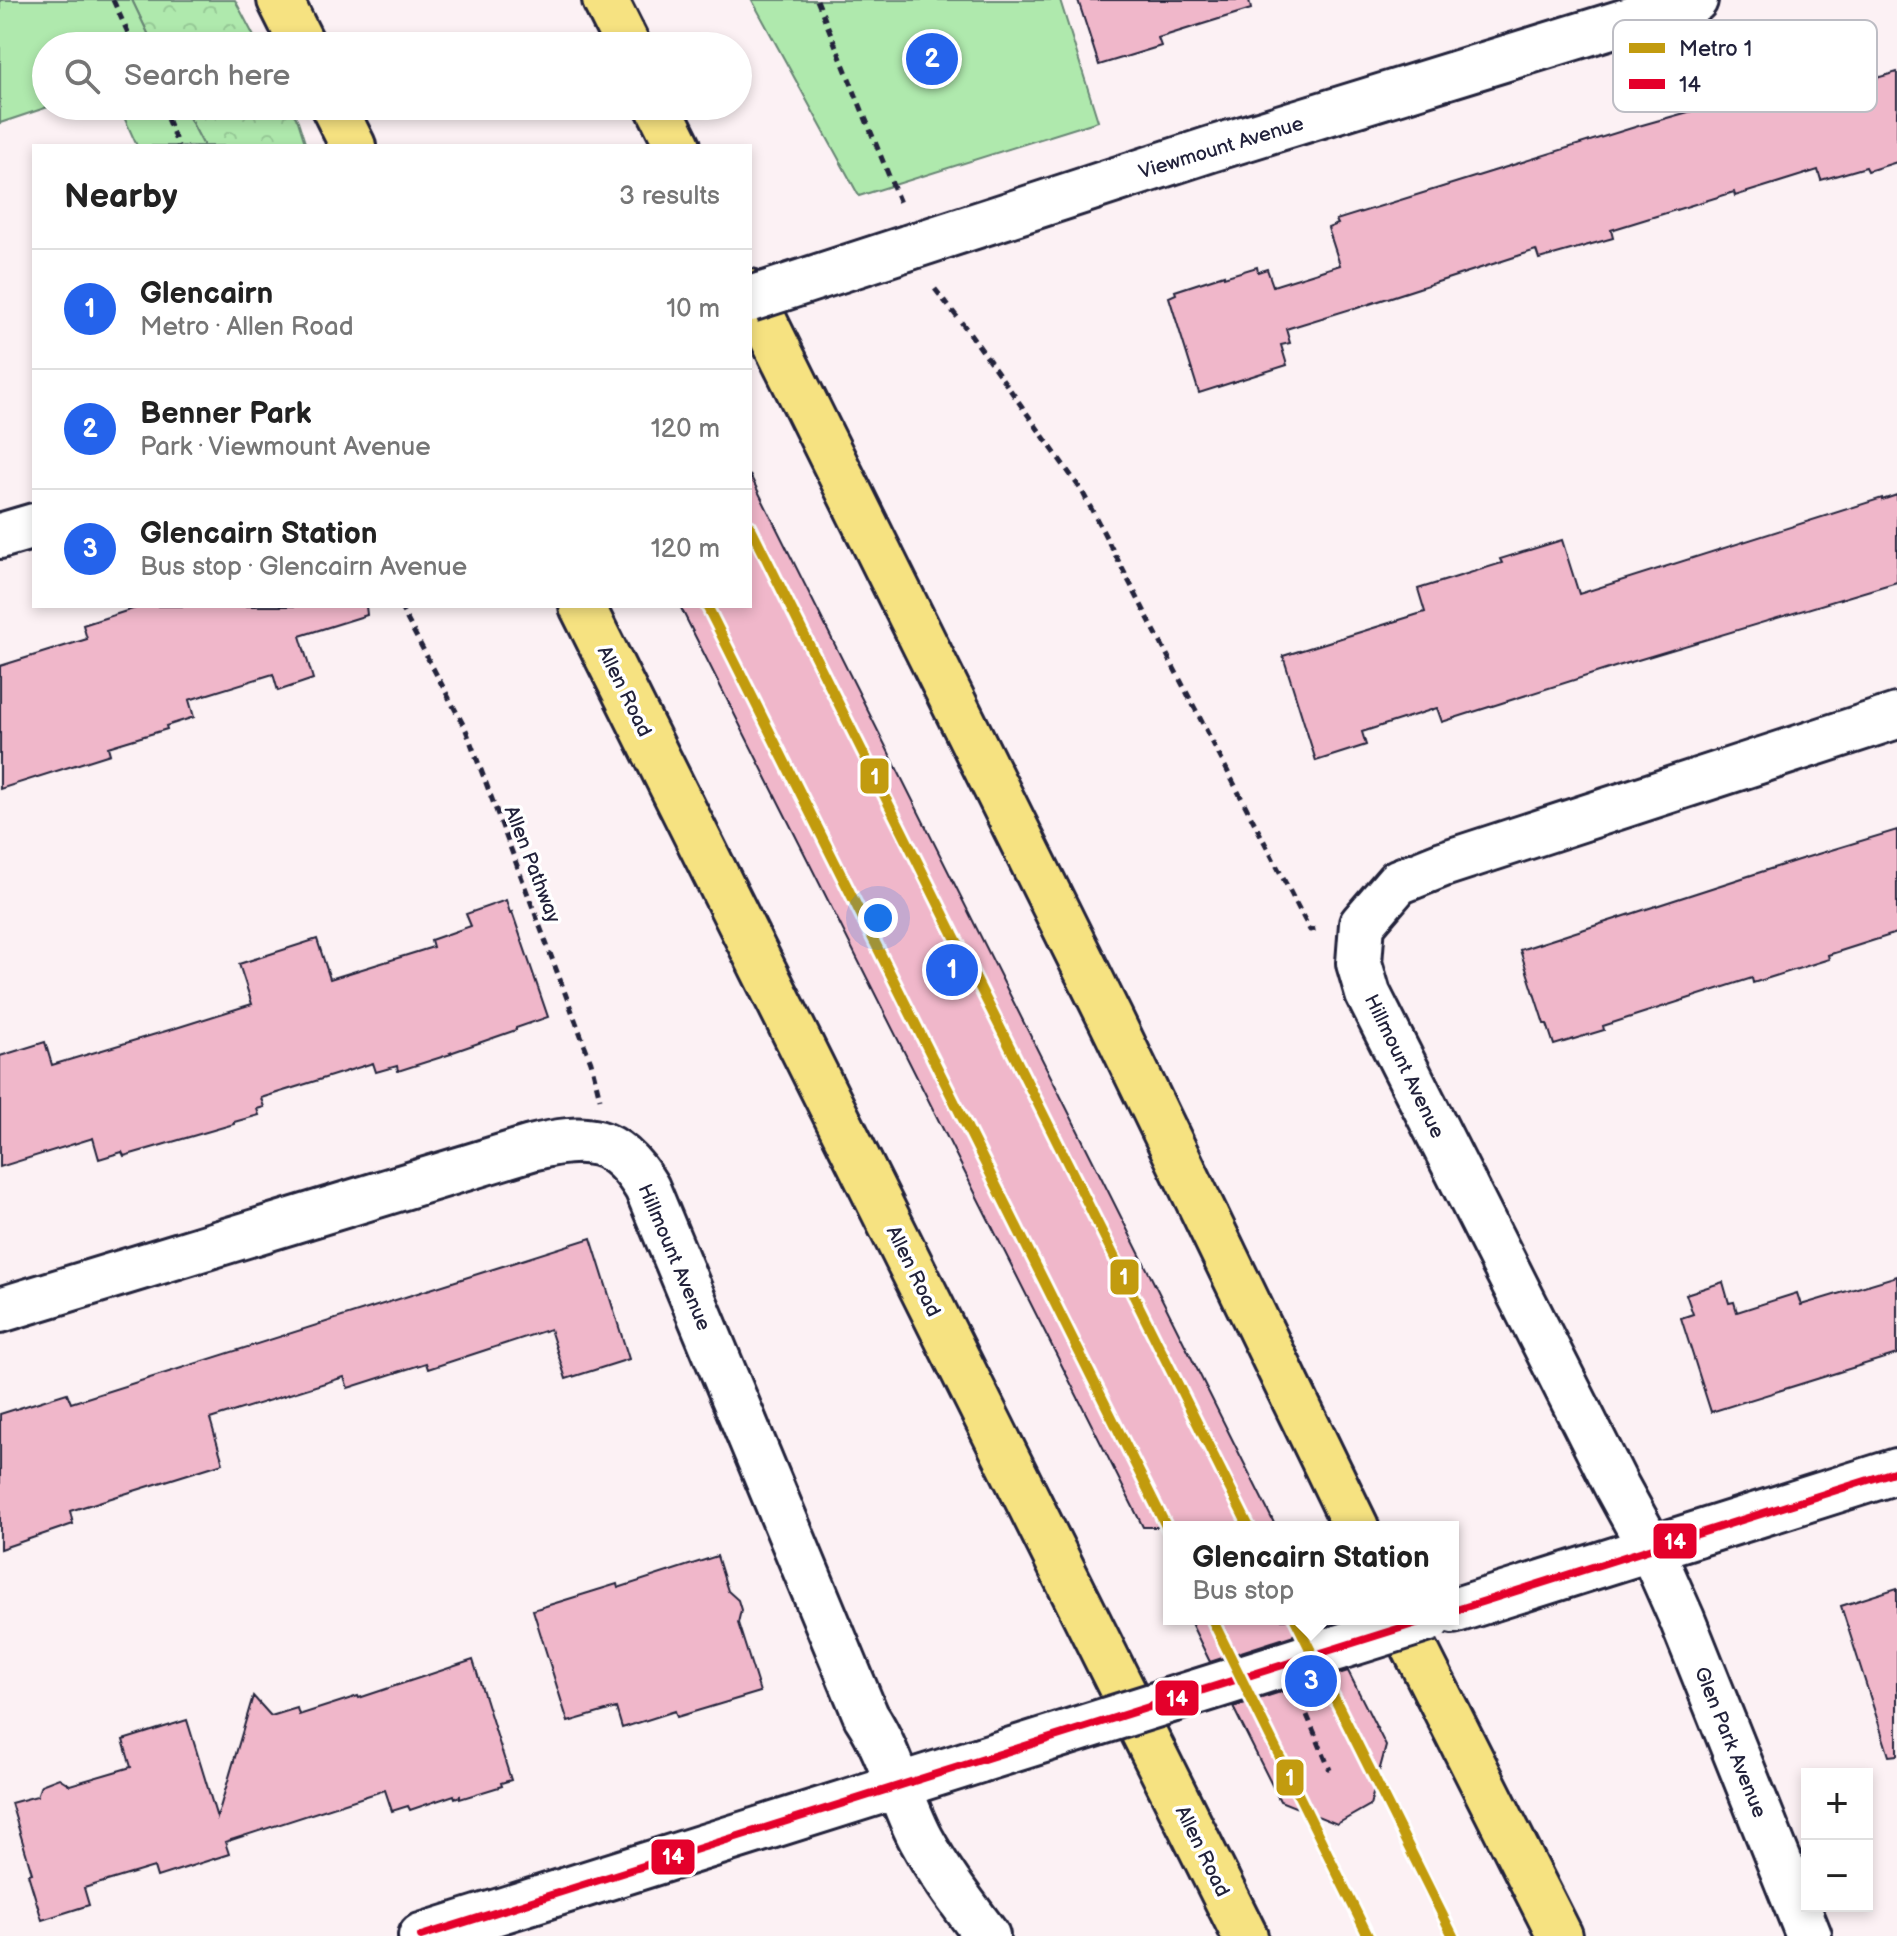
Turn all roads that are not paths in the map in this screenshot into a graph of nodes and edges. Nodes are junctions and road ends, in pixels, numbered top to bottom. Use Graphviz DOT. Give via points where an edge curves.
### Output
graph roads {
  1 [pos="280,0"];
  2 [pos="605,0"];
  3 [pos="1695,0"];
  4 [pos="1630,20"];
  5 [pos="1613,25"];
  6 [pos="296,32"];
  7 [pos="621,32"];
  8 [pos="340,120"];
  9 [pos="665,120"];
  10 [pos="352,144"];
  11 [pos="677,144"];
  12 [pos="752,296"];
  13 [pos="752,298"];
  14 [pos="32,527"];
  15 [pos="0,536"];
  16 [pos="583,608"];
  17 [pos="1897,716"];
  18 [pos="0,1310"];
  19 [pos="1897,1471"];
  20 [pos="1353,1521"];
  21 [pos="1651,1549"];
  22 [pos="1459,1609"];
  23 [pos="1403,1625"];
  24 [pos="1410,1625"];
  25 [pos="899,1785"];
  26 [pos="421,1936"];
  27 [pos="987,1936"];
  28 [pos="1245,1936"];
  29 [pos="1560,1936"];
  30 [pos="1809,1936"];
  1 -- 6 [label="highway"];
  2 -- 7 [label="highway"];
  3 -- 4 [label="street, Viewmount Avenue, bridge"];
  5 -- 13 [label="street, Viewmount Avenue, bridge" via="1211,149 905,228"];
  8 -- 10 [label="highway"];
  9 -- 11 [label="highway"];
  12 -- 20 [label="highway"];
  14 -- 15 [label="street"];
  16 -- 28 [label="highway, Allen Road"];
  17 -- 21 [label="street, Hillmount Avenue" via="1443,864 1398,882 1362,924 1359,963 1368,994"];
  18 -- 25 [label="street, Hillmount Avenue" via="531,1148 579,1140 603,1144 622,1155 647,1188"];
  19 -- 21 [label="street"];
  21 -- 22 [label="street"];
  21 -- 30 [label="street, Glen Park Avenue"];
  23 -- 29 [label="highway"];
  24 -- 25 [label="street, bridge"];
  25 -- 26 [label="street"];
  25 -- 27 [label="street" via="920,1837"];
}
